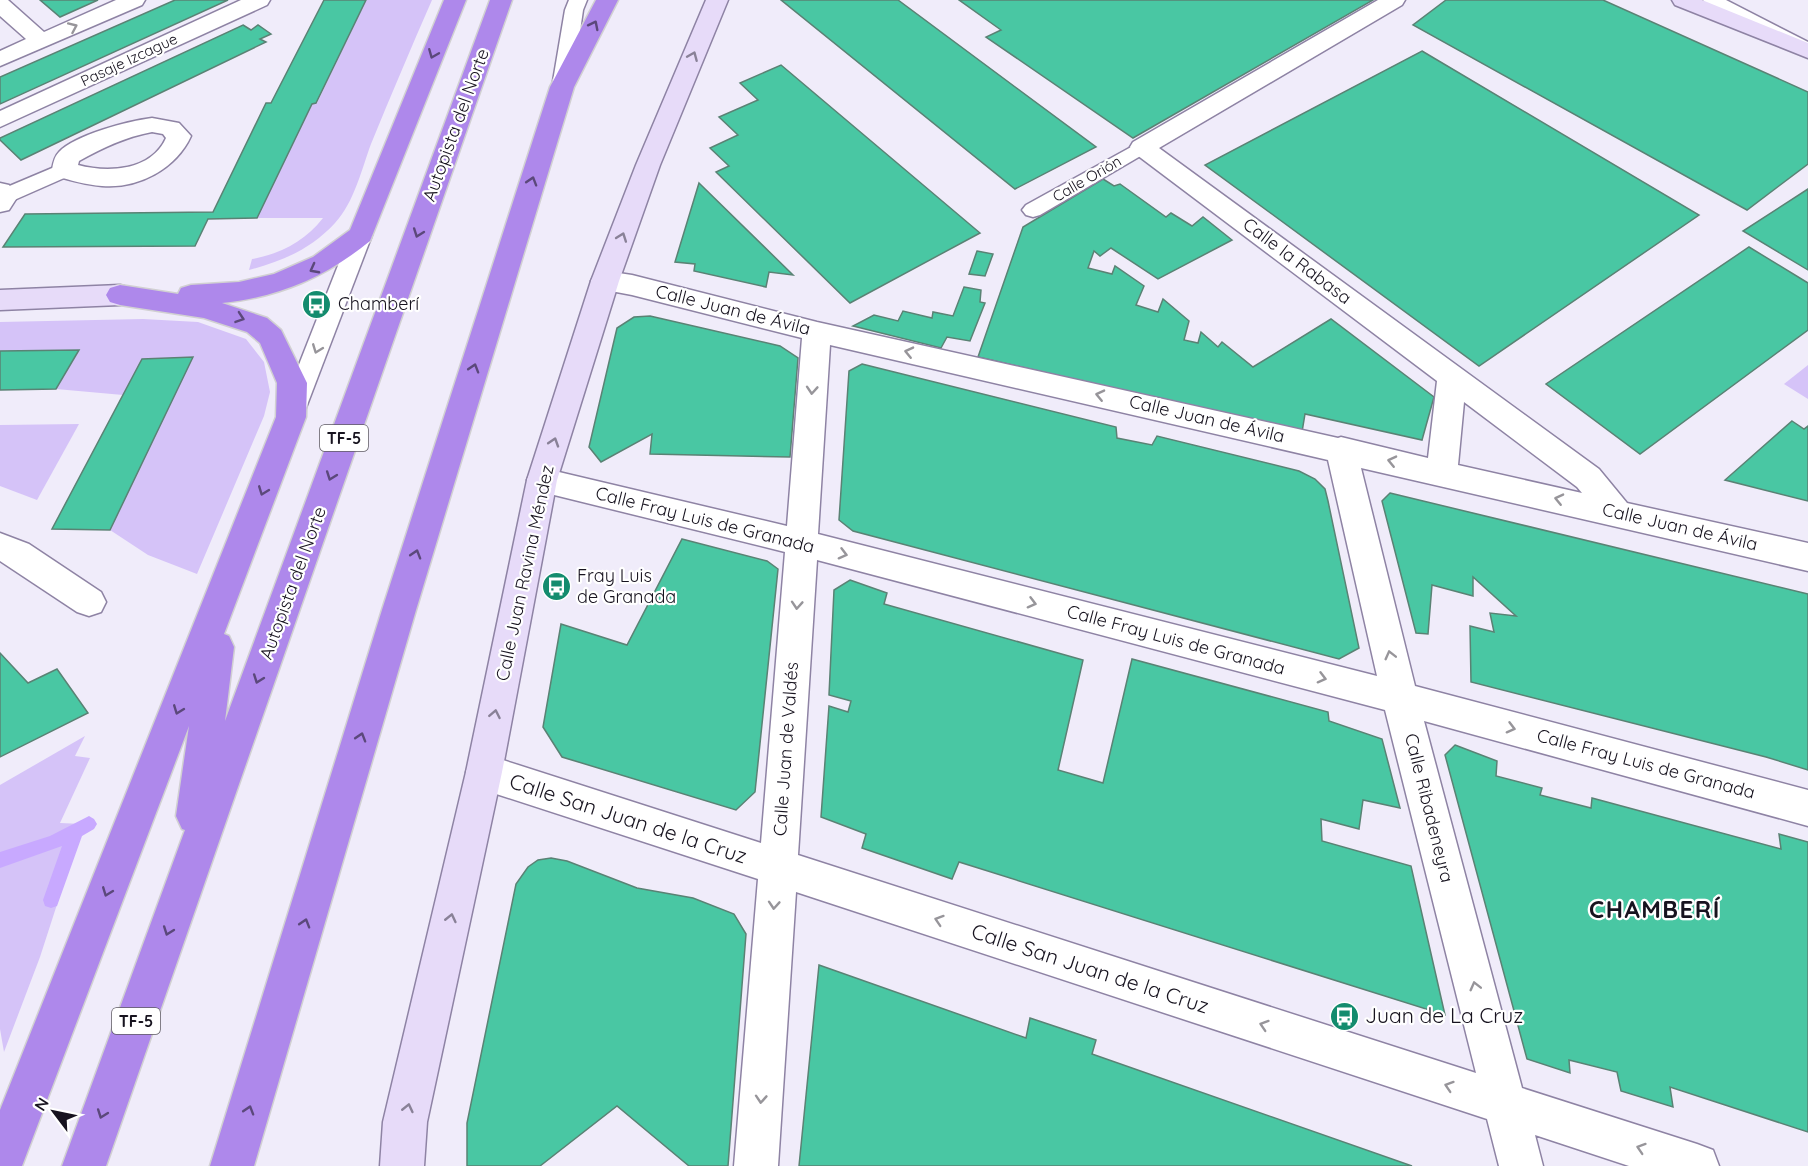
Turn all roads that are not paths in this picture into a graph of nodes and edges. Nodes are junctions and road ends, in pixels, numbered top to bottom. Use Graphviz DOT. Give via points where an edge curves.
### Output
graph roads {
  1 [pos="134,0"];
  2 [pos="259,0"];
  3 [pos="455,0"];
  4 [pos="501,0"];
  5 [pos="578,0"];
  6 [pos="607,0"];
  7 [pos="717,0"];
  8 [pos="1395,0"];
  9 [pos="1683,0"];
  10 [pos="1712,0"];
  11 [pos="0,4"];
  12 [pos="41,40"];
  13 [pos="1808,50"];
  14 [pos="0,59"];
  15 [pos="562,87"];
  16 [pos="0,120"];
  17 [pos="1142,147"];
  18 [pos="64,170"];
  19 [pos="2,197"];
  20 [pos="1033,210"];
  21 [pos="361,236"];
  22 [pos="605,281"];
  23 [pos="120,295"];
  24 [pos="0,300"];
  25 [pos="817,332"];
  26 [pos="1452,376"];
  27 [pos="291,417"];
  28 [pos="1341,449"];
  29 [pos="1442,472"];
  30 [pos="542,480"];
  31 [pos="1616,512"];
  32 [pos="802,543"];
  33 [pos="0,547"];
  34 [pos="1808,557"];
  35 [pos="223,597"];
  36 [pos="89,602"];
  37 [pos="1401,698"];
  38 [pos="484,772"];
  39 [pos="1808,808"];
  40 [pos="777,867"];
  41 [pos="188,876"];
  42 [pos="1505,1104"];
  43 [pos="0,1166"];
  44 [pos="84,1166"];
  45 [pos="232,1166"];
  46 [pos="402,1166"];
  47 [pos="756,1166"];
  48 [pos="1521,1166"];
  49 [pos="1696,1166"];
  12 -- 1 [label="street, one-way"];
  2 -- 16 [label="street, Pasaje Izcague"];
  3 -- 21 [label="highway, one-way"];
  4 -- 41 [label="highway, Autopista del Norte / TF-5, one-way"];
  5 -- 15 [label="lane"];
  15 -- 6 [label="highway, one-way"];
  22 -- 7 [label="street, Calle Juan Ravina Méndez, one-way" via="648,165"];
  8 -- 17 [label="street"];
  9 -- 13 [label="street"];
  10 -- 13 [label="lane"];
  11 -- 12 [label="street"];
  12 -- 14 [label="street"];
  45 -- 15 [label="highway, one-way"];
  17 -- 20 [label="lane, Calle Orión"];
  17 -- 26 [label="street, Calle la Rabasa"];
  18 -- 19 [label="lane"];
  21 -- 23 [label="highway, one-way" via="319,266 261,290"];
  21 -- 27 [label="lane, one-way"];
  22 -- 25 [label="street, Calle Juan de Ávila"];
  30 -- 22 [label="street, Calle Juan Ravina Méndez, one-way"];
  23 -- 24 [label="street"];
  23 -- 27 [label="highway, one-way" via="206,308 257,325 271,337 292,383"];
  28 -- 25 [label="street, Calle Juan de Ávila, one-way"];
  25 -- 32 [label="street, Calle Juan de Valdés, one-way"];
  26 -- 29 [label="street"];
  26 -- 31 [label="street, Calle la Rabasa" via="1588,478"];
  27 -- 35 [label="highway, one-way"];
  29 -- 28 [label="street, Calle Juan de Ávila, one-way"];
  37 -- 28 [label="street, Calle Ribadeneyra, one-way"];
  31 -- 29 [label="street, Calle Juan de Ávila, one-way"];
  30 -- 32 [label="street, Calle Fray Luis de Granada"];
  38 -- 30 [label="street, Calle Juan Ravina Méndez, one-way"];
  31 -- 34 [label="street, Calle Juan de Ávila"];
  32 -- 37 [label="street, Calle Fray Luis de Granada, one-way"];
  32 -- 40 [label="street, Calle Juan de Valdés, one-way"];
  33 -- 36 [label="street" via="18,554"];
  35 -- 41 [label="highway"];
  35 -- 43 [label="highway, one-way"];
  37 -- 39 [label="street, Calle Fray Luis de Granada, one-way"];
  42 -- 37 [label="street, Calle Ribadeneyra, one-way"];
  38 -- 40 [label="street, Calle San Juan de la Cruz"];
  46 -- 38 [label="street, Calle Juan Ravina Méndez, one-way" via="405,1122"];
  42 -- 40 [label="street, Calle San Juan de la Cruz, one-way"];
  40 -- 47 [label="street, Calle Juan de Valdés, one-way"];
  41 -- 44 [label="highway, Autopista del Norte / TF-5, one-way"];
  42 -- 48 [label="street, Calle Ribadeneyra"];
  49 -- 42 [label="street, Calle San Juan de la Cruz, one-way"];
}
